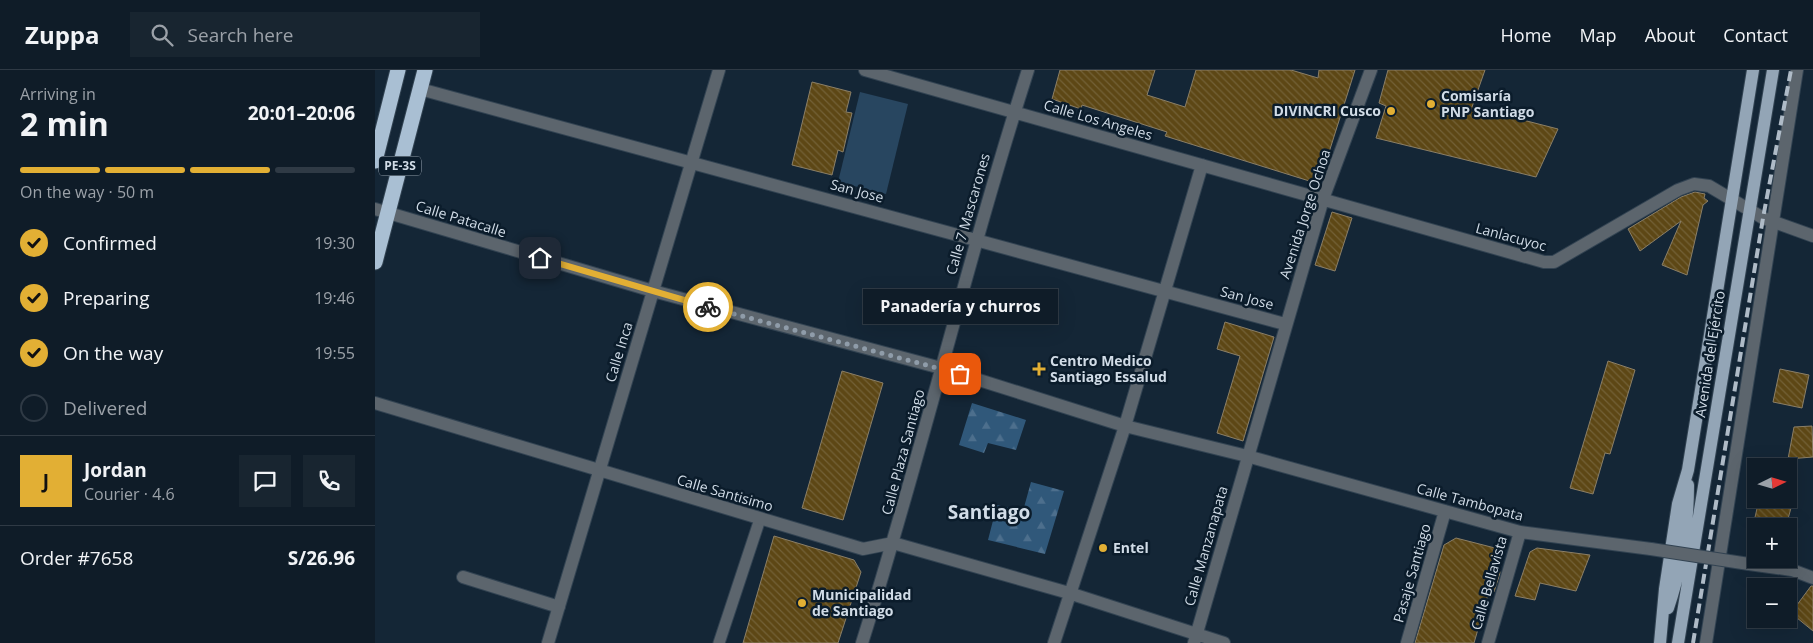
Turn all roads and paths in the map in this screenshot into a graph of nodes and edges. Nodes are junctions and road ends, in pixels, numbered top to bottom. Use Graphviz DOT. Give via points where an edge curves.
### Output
graph roads {
  1 [pos="398,70"];
  2 [pos="425,70"];
  3 [pos="719,70"];
  4 [pos="865,70"];
  5 [pos="1028,70"];
  6 [pos="1371,70"];
  7 [pos="1753,70"];
  8 [pos="1773,70"];
  9 [pos="1797,70"];
  10 [pos="420,89"];
  11 [pos="1014,112"];
  12 [pos="375,161"];
  13 [pos="692,161"];
  14 [pos="1203,165"];
  15 [pos="1323,199"];
  16 [pos="1731,199"];
  17 [pos="1749,210"];
  18 [pos="382,211"];
  19 [pos="1774,223"];
  20 [pos="1813,236"];
  21 [pos="975,239"];
  22 [pos="375,262"];
  23 [pos="653,291"];
  24 [pos="1165,292"];
  25 [pos="1285,324"];
  26 [pos="941,368"];
  27 [pos="375,403"];
  28 [pos="1125,426"];
  29 [pos="1247,456"];
  30 [pos="599,472"];
  31 [pos="1445,511"];
  32 [pos="760,519"];
  33 [pos="1520,532"];
  34 [pos="893,543"];
  35 [pos="1792,570"];
  36 [pos="1813,572"];
  37 [pos="463,577"];
  38 [pos="1813,578"];
  39 [pos="1069,593"];
  40 [pos="559,607"];
  41 [pos="1195,639"];
  42 [pos="549,643"];
  43 [pos="719,643"];
  44 [pos="862,643"];
  45 [pos="1054,643"];
  46 [pos="1224,643"];
  47 [pos="1407,643"];
  48 [pos="1488,643"];
  49 [pos="1660,643"];
  50 [pos="1678,643"];
  51 [pos="1706,643"];
  1 -- 12 [label="highway, PE-3S"];
  2 -- 10 [label="highway, PE-3S"];
  3 -- 13 [label="street, Calle Inca"];
  4 -- 11 [label="street, Calle Los Angeles"];
  5 -- 11 [label="street, Calle 7 Mascarones"];
  6 -- 15 [label="street, Avenida Jorge Ochoa"];
  7 -- 16 [label="main road, Avenida del Ejército"];
  8 -- 17 [label="main road, Avenida del Ejército"];
  9 -- 19 [label="street"];
  10 -- 13 [label="street, San Jose"];
  10 -- 18 [label="highway, PE-3S"];
  11 -- 14 [label="street, Calle Los Angeles"];
  11 -- 21 [label="street, Calle 7 Mascarones"];
  13 -- 21 [label="street, San Jose"];
  13 -- 23 [label="street, Calle Inca"];
  14 -- 15 [label="street, Calle Los Angeles"];
  14 -- 24 [label="street"];
  15 -- 16 [label="street, Lanlacuyoc" via="1549,263 1685,186 1702,184"];
  15 -- 25 [label="street, Avenida Jorge Ochoa"];
  16 -- 17 [label="street"];
  16 -- 49 [label="main road, Avenida del Ejército" via="1688,470 1686,516 1674,591 1663,622"];
  17 -- 19 [label="street"];
  17 -- 50 [label="main road, Avenida del Ejército"];
  18 -- 22 [label="highway, PE-3S"];
  18 -- 23 [label="street, Calle Patacalle"];
  19 -- 20 [label="street"];
  19 -- 51 [label="street"];
  21 -- 24 [label="street, San Jose"];
  21 -- 26 [label="street, Calle 7 Mascarones"];
  23 -- 26 [label="street"];
  23 -- 30 [label="street, Calle Inca"];
  24 -- 25 [label="street, San Jose"];
  24 -- 28 [label="street"];
  25 -- 29 [label="street, Avenida Jorge Ochoa"];
  26 -- 28 [label="street, Calle Tambopata"];
  26 -- 34 [label="street, Calle Plaza Santiago"];
  27 -- 30 [label="street, Calle Santisimo"];
  28 -- 29 [label="street, Calle Tambopata"];
  28 -- 39 [label="street"];
  29 -- 31 [label="street, Calle Tambopata"];
  29 -- 41 [label="street, Calle Manzanapata"];
  30 -- 32 [label="street, Calle Santisimo"];
  30 -- 40 [label="street, Calle Inca"];
  31 -- 33 [label="street, Calle Tambopata"];
  31 -- 47 [label="street, Pasaje Santiago"];
  32 -- 34 [label="street, Calle Santisimo" via="863,549"];
  32 -- 43 [label="lane"];
  33 -- 35 [label="street, Calle Tambopata, bridge"];
  33 -- 48 [label="street, Calle Bellavista"];
  34 -- 39 [label="street, Calle Santisimo"];
  34 -- 44 [label="street, Calle Plaza Santiago"];
  35 -- 36 [label="street"];
  35 -- 38 [label="street, Calle Tambopata"];
  37 -- 40 [label="street"];
  39 -- 41 [label="street, Calle Santisimo"];
  39 -- 45 [label="street"];
  40 -- 42 [label="street, Calle Inca"];
  41 -- 46 [label="street, Calle Santisimo"];
}
